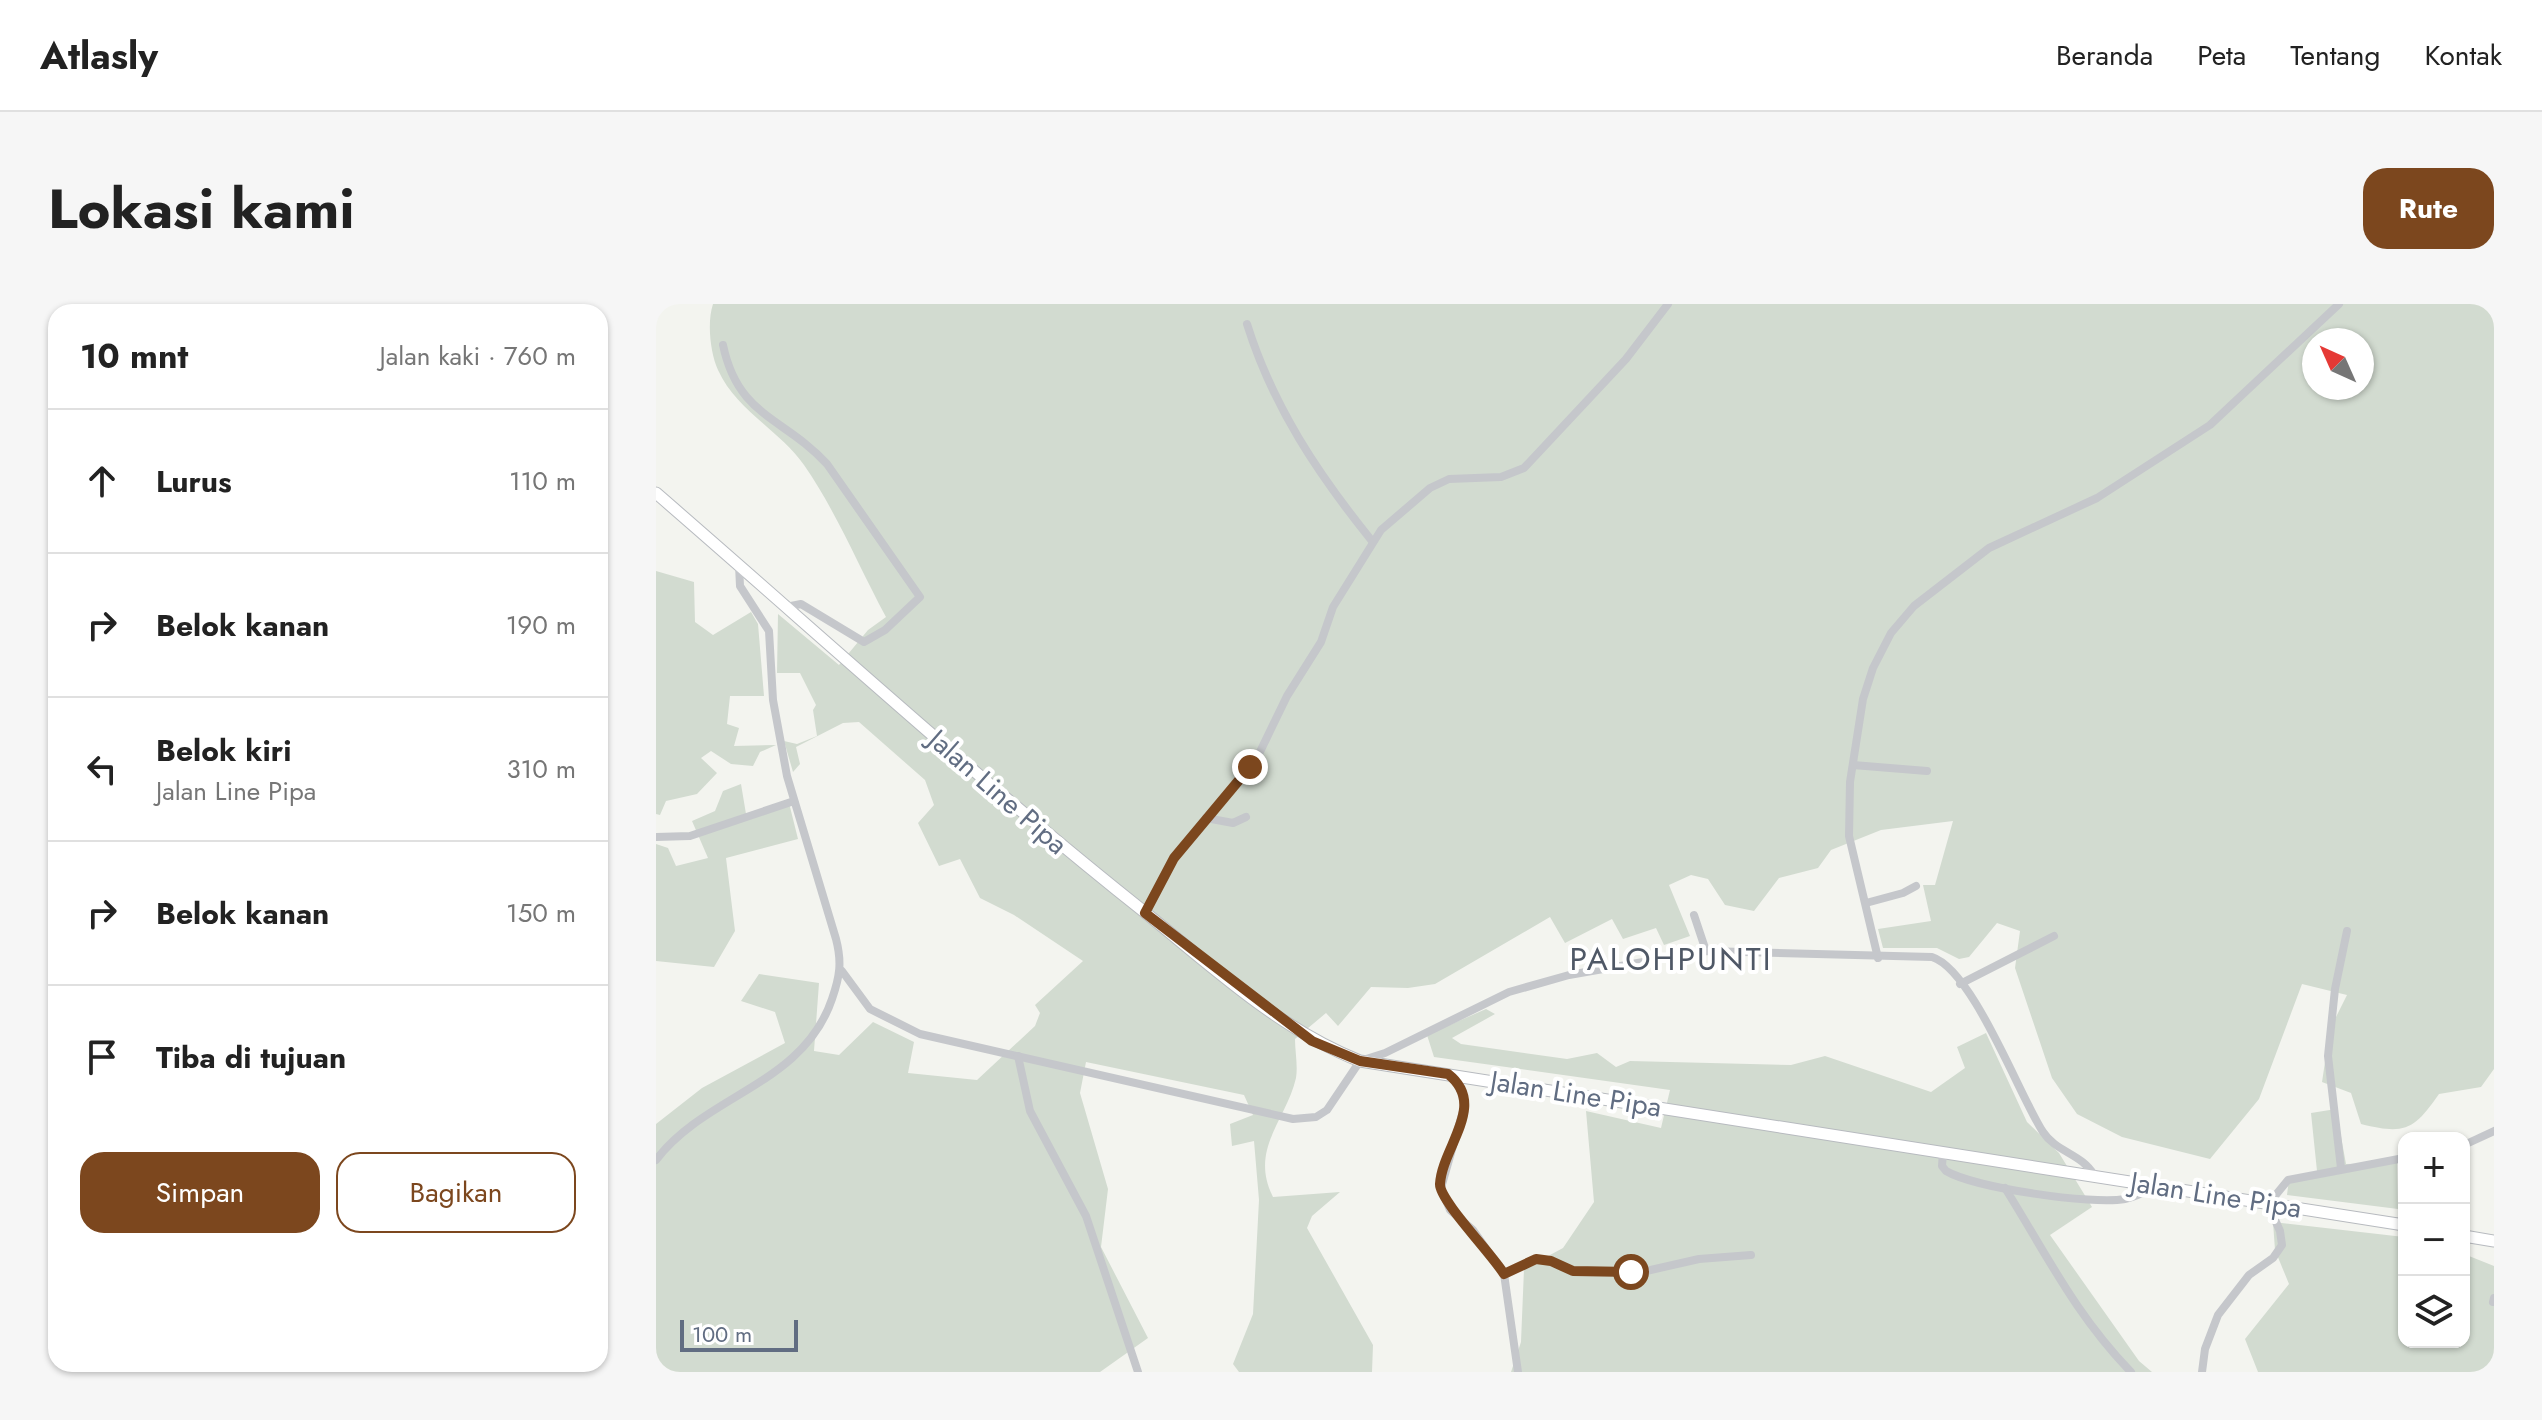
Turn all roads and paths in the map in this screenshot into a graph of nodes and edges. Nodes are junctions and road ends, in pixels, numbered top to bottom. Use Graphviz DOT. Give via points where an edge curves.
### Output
graph roads {
  1 [pos="1668,304"];
  2 [pos="2339,304"];
  3 [pos="1247,324"];
  4 [pos="723,345"];
  5 [pos="656,493"];
  6 [pos="1372,541"];
  7 [pos="739,565"];
  8 [pos="786,607"];
  9 [pos="1853,765"];
  10 [pos="1927,771"];
  11 [pos="794,801"];
  12 [pos="1246,817"];
  13 [pos="1206,818"];
  14 [pos="656,837"];
  15 [pos="1916,886"];
  16 [pos="1866,903"];
  17 [pos="1145,913"];
  18 [pos="1694,915"];
  19 [pos="2347,931"];
  20 [pos="2054,936"];
  21 [pos="1706,951"];
  22 [pos="1878,958"];
  23 [pos="842,971"];
  24 [pos="1960,984"];
  25 [pos="1018,1056"];
  26 [pos="1360,1061"];
  27 [pos="1448,1074"];
  28 [pos="2494,1131"];
  29 [pos="2470,1142"];
  30 [pos="1943,1152"];
  31 [pos="2398,1159"];
  32 [pos="656,1160"];
  33 [pos="2341,1168"];
  34 [pos="2094,1175"];
  35 [pos="2154,1187"];
  36 [pos="2005,1188"];
  37 [pos="2269,1202"];
  38 [pos="2398,1224"];
  39 [pos="2470,1237"];
  40 [pos="2494,1241"];
  41 [pos="1751,1255"];
  42 [pos="1504,1274"];
  43 [pos="1138,1372"];
  44 [pos="1518,1372"];
  45 [pos="2131,1372"];
  46 [pos="2202,1372"];
  1 -- 6 [label="street" via="1626,359 1524,468 1501,477 1449,479 1430,488"];
  2 -- 9 [label="street" via="2210,425 2097,498 1989,548 1914,606 1891,633 1873,668"];
  3 -- 6 [label="street" via="1259,364 1301,445"];
  4 -- 8 [label="street" via="736,386 827,464 920,597 864,642 801,604"];
  5 -- 7 [label="main road, Jalan Line Pipa"];
  6 -- 13 [label="street" via="1267,741"];
  7 -- 8 [label="main road, Jalan Line Pipa"];
  7 -- 11 [label="street" via="740,586 769,631 775,718"];
  8 -- 17 [label="main road, Jalan Line Pipa" via="1034,825"];
  9 -- 10 [label="street"];
  9 -- 16 [label="street" via="1849,836"];
  11 -- 14 [label="street" via="690,836"];
  11 -- 23 [label="street"];
  12 -- 13 [label="street" via="1233,823"];
  13 -- 17 [label="street" via="1174,858"];
  15 -- 16 [label="street"];
  16 -- 22 [label="street"];
  17 -- 26 [label="main road, Jalan Line Pipa" via="1302,1035"];
  18 -- 21 [label="street"];
  19 -- 33 [label="street" via="2328,1056"];
  20 -- 24 [label="street"];
  21 -- 22 [label="street"];
  21 -- 26 [label="street" via="1523,987"];
  22 -- 24 [label="street" via="1932,957 1945,963"];
  23 -- 25 [label="street" via="862,1002 890,1022"];
  23 -- 32 [label="street" via="826,1015 788,1063 682,1131"];
  24 -- 34 [label="street" via="2012,1068 2043,1132"];
  25 -- 26 [label="street" via="1293,1119 1327,1110"];
  25 -- 43 [label="street" via="1030,1111 1086,1216"];
  26 -- 27 [label="main road, Jalan Line Pipa"];
  27 -- 30 [label="main road, Jalan Line Pipa"];
  27 -- 42 [label="street" via="1465,1104 1441,1188 1450,1210 1473,1230"];
  28 -- 29 [label="street"];
  30 -- 34 [label="main road, Jalan Line Pipa"];
  30 -- 36 [label="street" via="1942,1166 1951,1174"];
  31 -- 33 [label="street"];
  33 -- 37 [label="street" via="2288,1180"];
  34 -- 35 [label="main road, Jalan Line Pipa"];
  35 -- 36 [label="street" via="2111,1200"];
  35 -- 37 [label="main road, Jalan Line Pipa"];
  36 -- 45 [label="street" via="2066,1294"];
  37 -- 38 [label="main road, Jalan Line Pipa"];
  37 -- 46 [label="street" via="2282,1245 2249,1275 2218,1315"];
  39 -- 40 [label="main road"];
  41 -- 42 [label="street" via="1699,1259 1642,1272 1573,1271 1536,1259"];
  42 -- 44 [label="street"];
}
